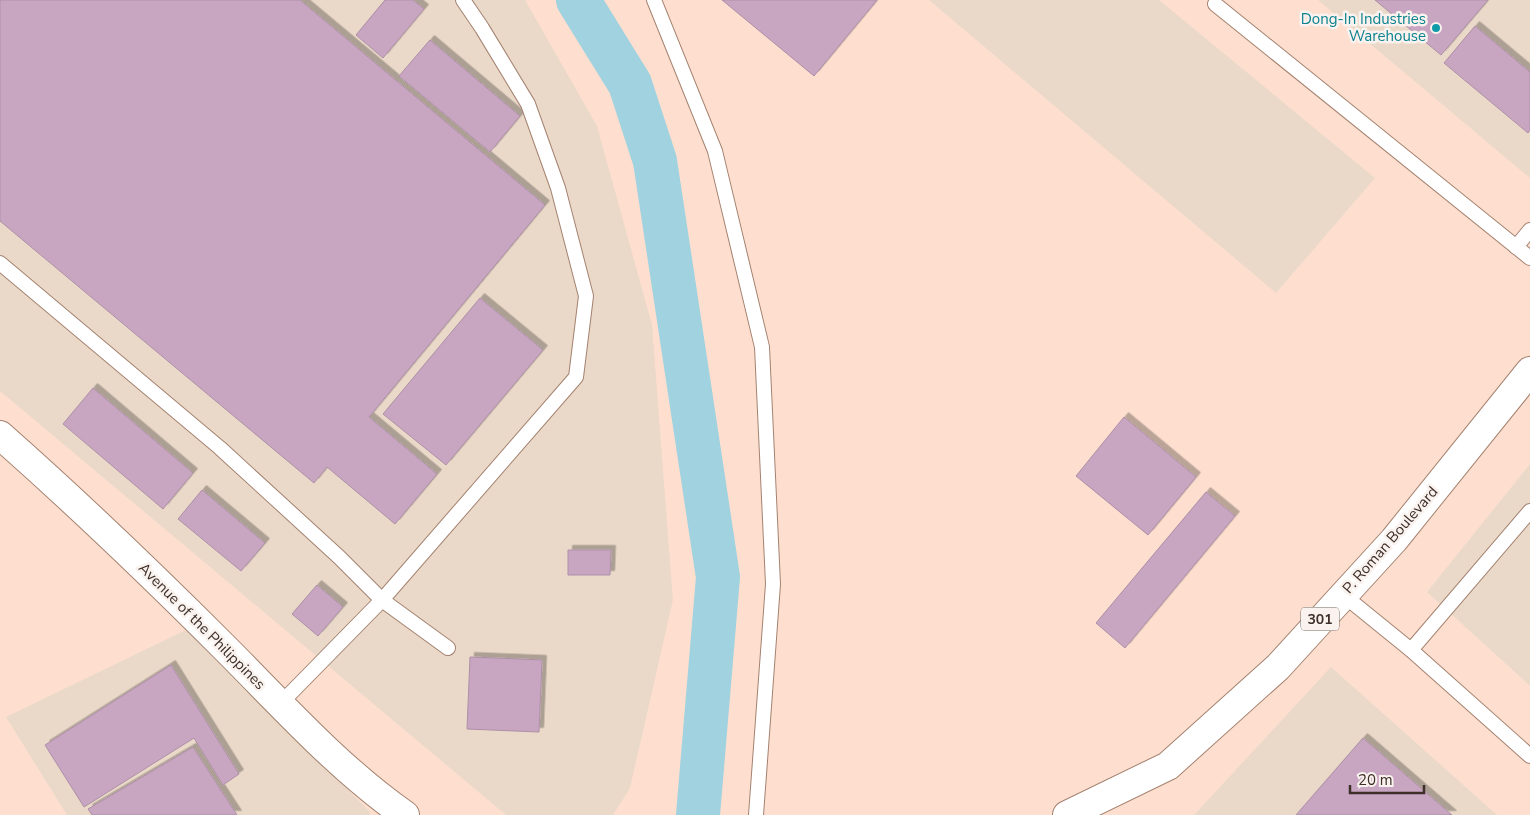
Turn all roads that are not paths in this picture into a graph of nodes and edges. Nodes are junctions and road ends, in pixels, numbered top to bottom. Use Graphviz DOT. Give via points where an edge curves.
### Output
graph roads {
  1 [pos="463,0"];
  2 [pos="654,0"];
  3 [pos="1214,1"];
  4 [pos="1530,230"];
  5 [pos="1516,247"];
  6 [pos="1530,258"];
  7 [pos="0,263"];
  8 [pos="1530,371"];
  9 [pos="0,435"];
  10 [pos="1530,511"];
  11 [pos="1342,594"];
  12 [pos="382,600"];
  13 [pos="448,648"];
  14 [pos="1411,650"];
  15 [pos="280,704"];
  16 [pos="1530,756"];
  17 [pos="382,806"];
  18 [pos="405,815"];
  19 [pos="756,815"];
  20 [pos="1067,815"];
  1 -- 12 [label="lane" via="528,104 558,188 586,296 576,376"];
  2 -- 19 [label="lane" via="715,151 762,347 773,584"];
  3 -- 5 [label="lane"];
  4 -- 5 [label="lane"];
  5 -- 6 [label="lane"];
  7 -- 12 [label="lane" via="220,448"];
  8 -- 11 [label="main road, P. Roman Boulevard / 301" via="1394,540"];
  9 -- 15 [label="main road, Avenue of the Philippines" via="133,557"];
  10 -- 14 [label="lane"];
  11 -- 14 [label="lane"];
  11 -- 20 [label="main road, P. Roman Boulevard / 301" via="1278,667 1168,766"];
  12 -- 13 [label="lane"];
  12 -- 15 [label="lane"];
  14 -- 16 [label="lane"];
  15 -- 17 [label="main road, Avenue of the Philippines"];
  17 -- 18 [label="main road, Avenue of the Philippines"];
}
